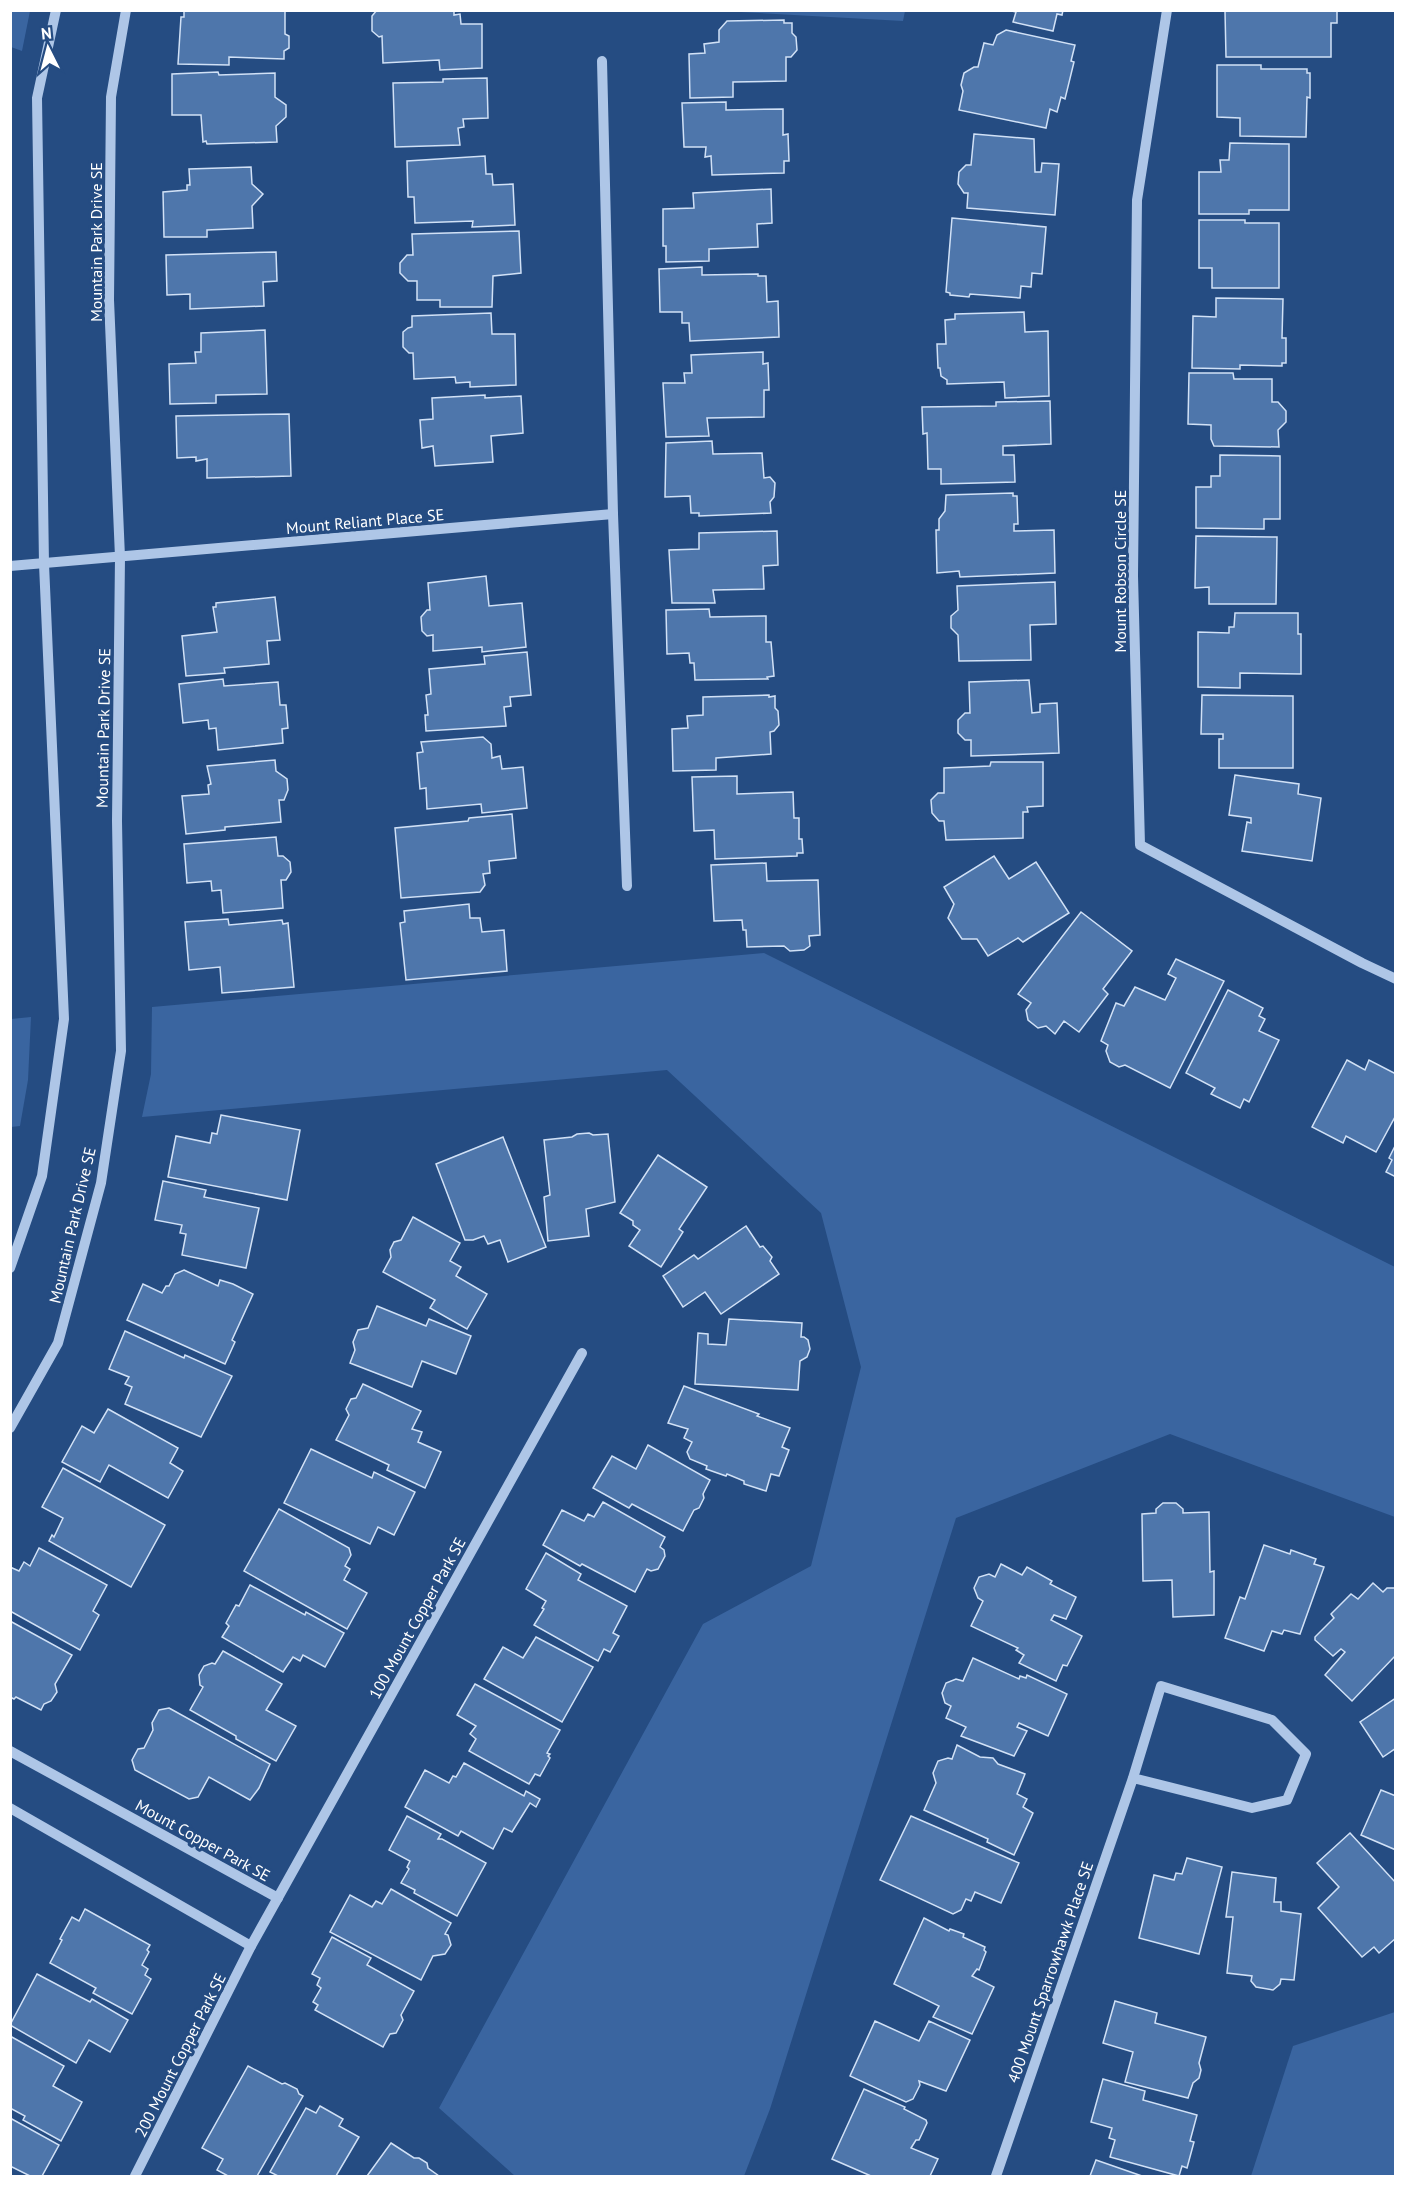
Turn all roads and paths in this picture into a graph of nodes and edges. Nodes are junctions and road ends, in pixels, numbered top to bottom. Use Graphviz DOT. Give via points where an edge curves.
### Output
graph roads {
  1 [pos="56,10"];
  2 [pos="126,10"];
  3 [pos="1167,10"];
  4 [pos="602,61"];
  5 [pos="613,514"];
  6 [pos="120,557"];
  7 [pos="44,564"];
  8 [pos="10,566"];
  9 [pos="627,886"];
  10 [pos="1395,979"];
  11 [pos="10,1268"];
  12 [pos="582,1353"];
  13 [pos="10,1428"];
  14 [pos="10,1751"];
  15 [pos="1133,1778"];
  16 [pos="10,1808"];
  17 [pos="278,1898"];
  18 [pos="251,1946"];
  19 [pos="135,2176"];
  20 [pos="996,2176"];
  1 -- 7 [label="street" via="37,98"];
  2 -- 6 [label="street, Mountain Park Drive SE" via="111,97 109,288"];
  3 -- 10 [label="street, Mount Robson Circle SE" via="1137,200 1133,576 1140,845"];
  4 -- 5 [label="street"];
  5 -- 6 [label="street, Mount Reliant Place SE"];
  5 -- 9 [label="street"];
  6 -- 7 [label="street, Mount Reliant Place SE"];
  6 -- 13 [label="street, Mountain Park Drive SE" via="117,821 121,1051 100,1183 58,1343"];
  7 -- 8 [label="street, Mount Reliant Place SE"];
  7 -- 11 [label="street" via="64,1018 42,1176"];
  12 -- 17 [label="street, 100 Mount Copper Park SE"];
  14 -- 17 [label="street, Mount Copper Park SE"];
  15 -- 15 [label="street, 400 Mount Sparrowhawk Place SE" via="1252,1808 1287,1800 1306,1754 1272,1720 1161,1686"];
  15 -- 20 [label="street, 400 Mount Sparrowhawk Place SE"];
  16 -- 18 [label="street"];
  17 -- 18 [label="street, Mount Copper Park SE"];
  18 -- 19 [label="street, 200 Mount Copper Park SE"];
}
